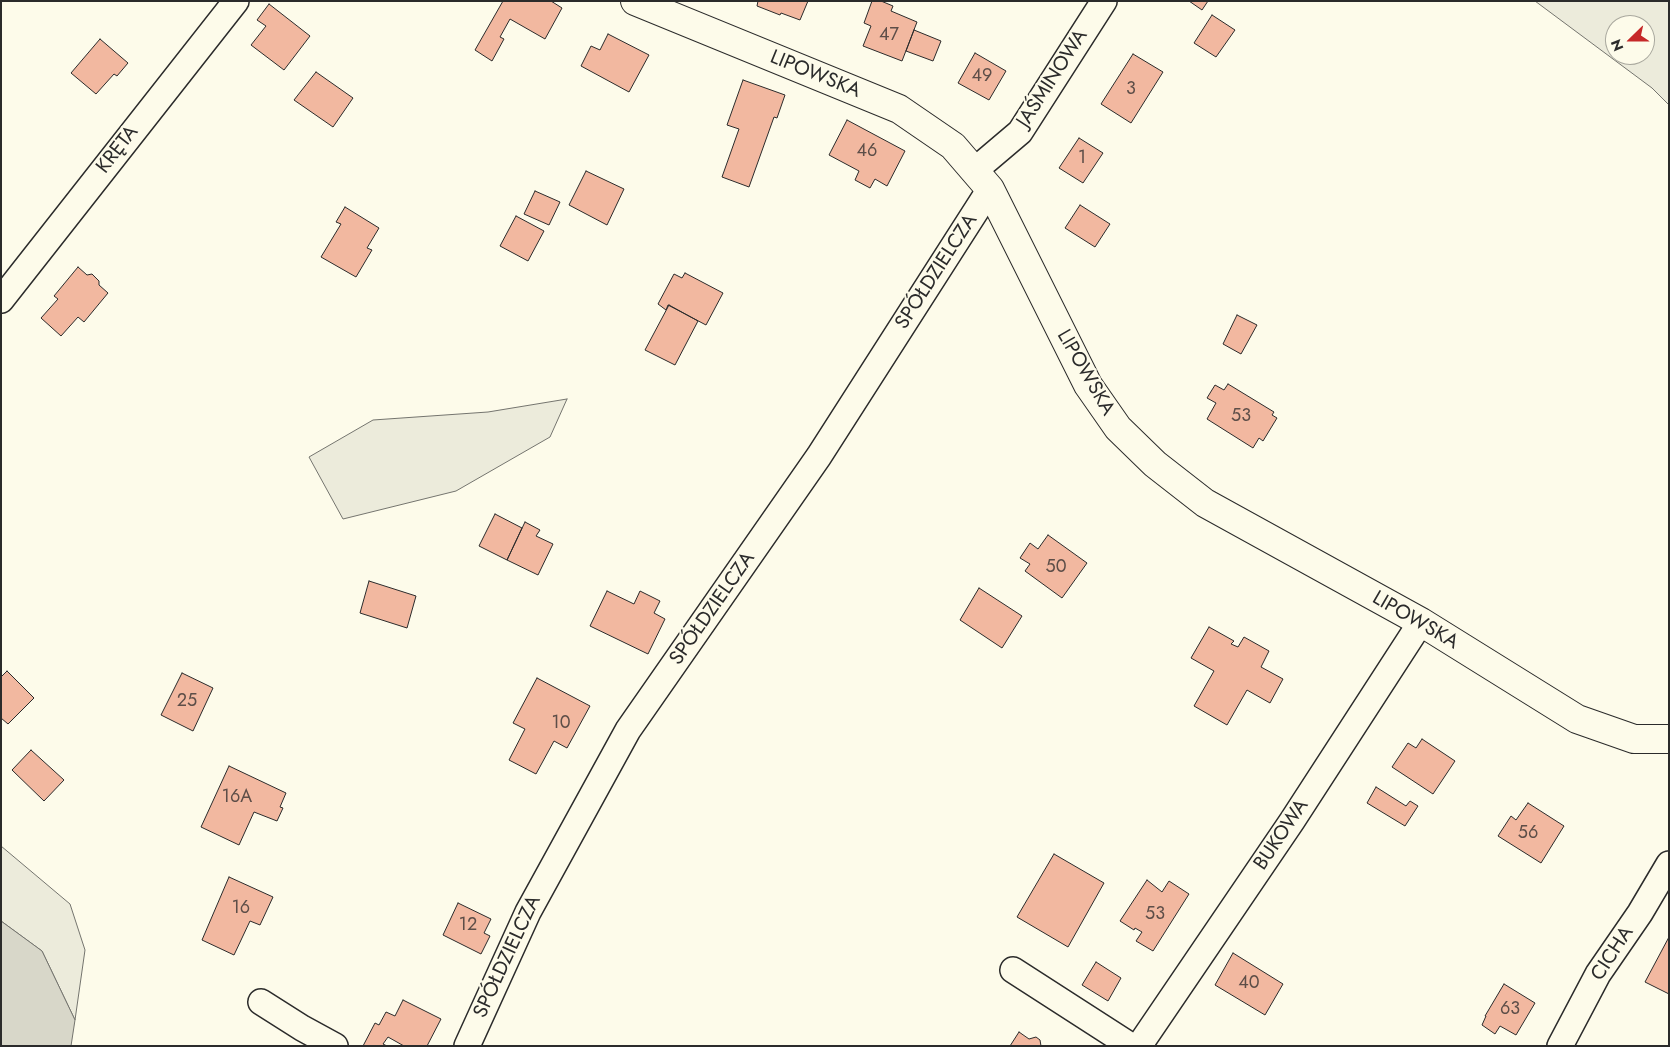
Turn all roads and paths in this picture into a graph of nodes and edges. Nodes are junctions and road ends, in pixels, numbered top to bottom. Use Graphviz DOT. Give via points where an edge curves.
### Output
graph roads {
  1 [pos="236,1"];
  2 [pos="636,1"];
  3 [pos="1104,1"];
  4 [pos="982,180"];
  5 [pos="1,300"];
  6 [pos="1421,622"];
  7 [pos="1669,739"];
  8 [pos="1669,864"];
  9 [pos="1013,970"];
  10 [pos="261,1002"];
  11 [pos="335,1046"];
  12 [pos="467,1046"];
  13 [pos="1131,1046"];
  14 [pos="1139,1046"];
  15 [pos="1560,1046"];
  1 -- 5 [label="street, KRĘTA"];
  2 -- 4 [label="street, LIPOWSKA" via="899,109 953,146"];
  3 -- 4 [label="street, JAŚMINOWA" via="1020,132"];
  4 -- 6 [label="street, LIPOWSKA" via="1088,385 1118,428 1155,464 1205,503"];
  4 -- 12 [label="street, SPÓŁDZIELCZA" via="819,456 628,730 528,912"];
  6 -- 7 [label="street, LIPOWSKA" via="1577,719 1634,739"];
  6 -- 14 [label="street, BUKOWA" via="1292,821"];
  8 -- 15 [label="street, CICHA" via="1598,974"];
  9 -- 13 [label="street"];
  10 -- 11 [label="street"];
}
